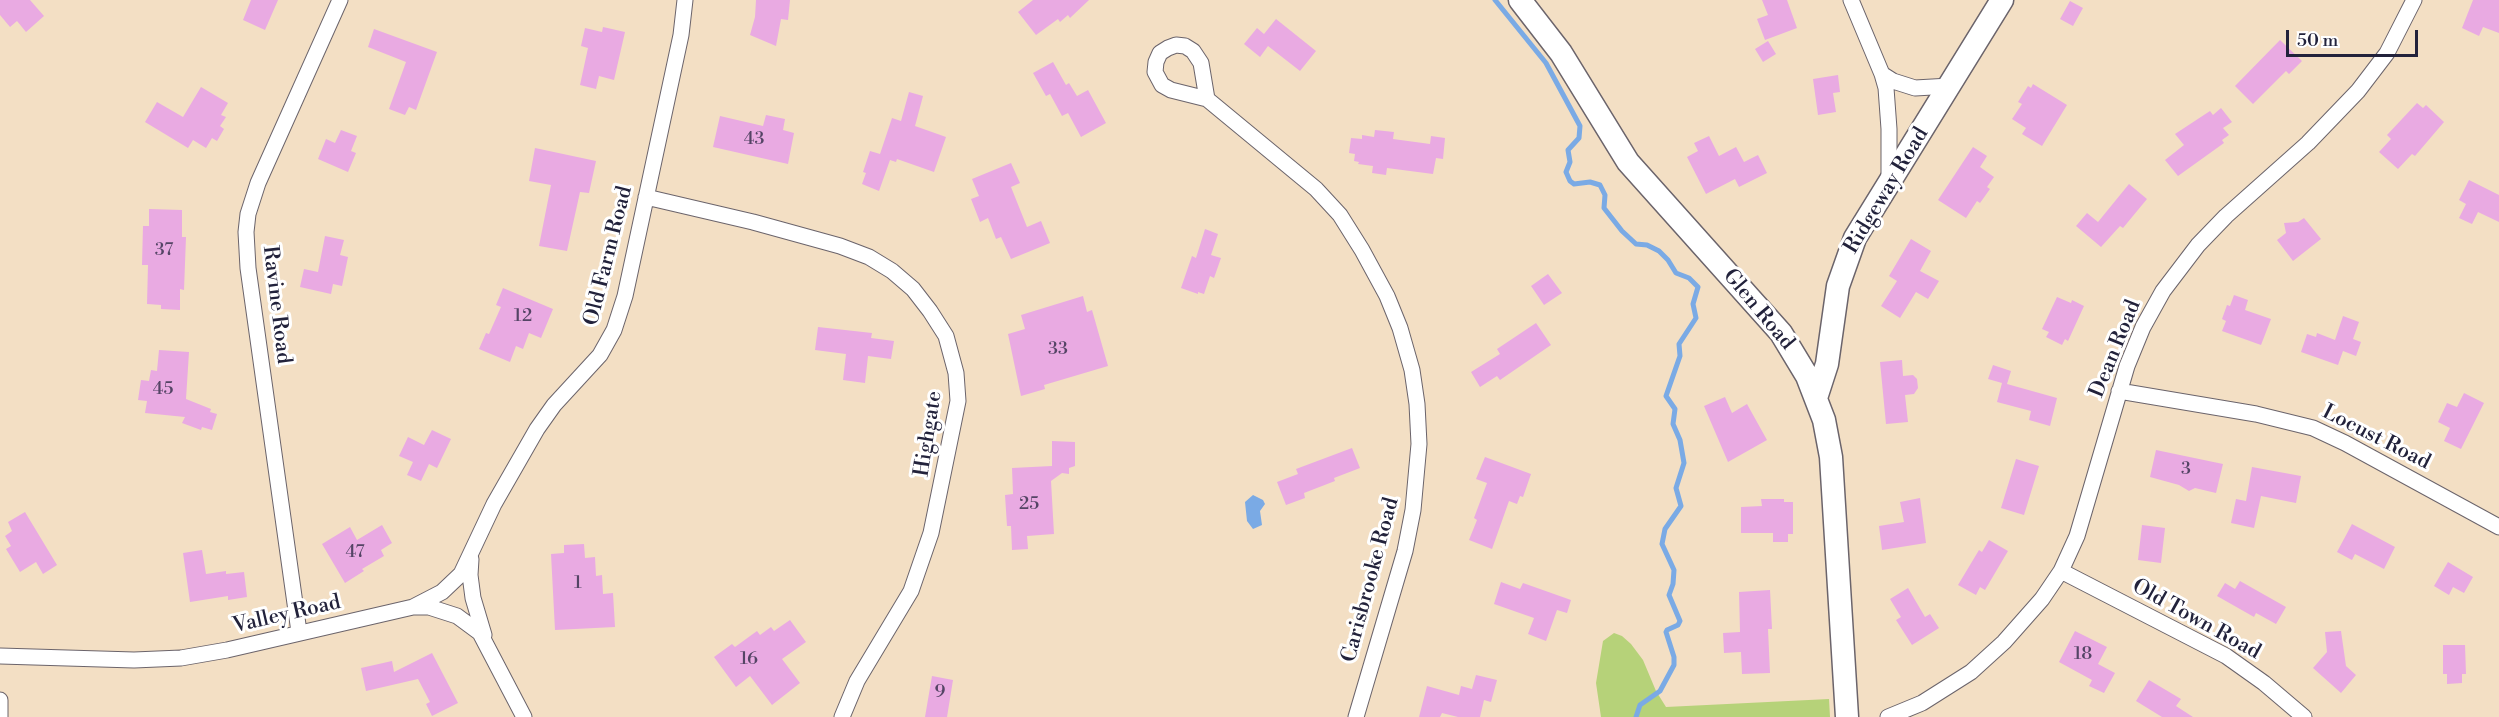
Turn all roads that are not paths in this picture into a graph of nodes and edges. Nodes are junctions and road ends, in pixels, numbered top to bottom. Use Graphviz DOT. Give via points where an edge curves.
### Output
graph roads {
  1 [pos="340,0"];
  2 [pos="685,0"];
  3 [pos="1520,0"];
  4 [pos="1851,0"];
  5 [pos="2002,0"];
  6 [pos="2414,0"];
  7 [pos="1882,74"];
  8 [pos="1950,86"];
  9 [pos="1207,99"];
  10 [pos="1889,183"];
  11 [pos="646,197"];
  12 [pos="2119,391"];
  13 [pos="1816,398"];
  14 [pos="2499,527"];
  15 [pos="471,556"];
  16 [pos="2061,571"];
  17 [pos="413,607"];
  18 [pos="299,632"];
  19 [pos="487,643"];
  20 [pos="0,656"];
  21 [pos="0,700"];
  22 [pos="0,717"];
  23 [pos="524,717"];
  24 [pos="842,717"];
  25 [pos="1356,717"];
  26 [pos="1847,717"];
  27 [pos="1888,717"];
  28 [pos="2304,717"];
  1 -- 18 [label="street, Ravine Road" via="258,183 246,232"];
  2 -- 11 [label="street, Old Farm Road"];
  3 -- 13 [label="street, Glen Road" via="1561,53 1628,162 1785,338"];
  4 -- 7 [label="street"];
  5 -- 8 [label="street, Ridgeway Road"];
  6 -- 12 [label="street, Dean Road" via="2386,53 2358,91 2308,143 2226,216 2175,273 2143,327"];
  7 -- 8 [label="street" via="1915,88"];
  7 -- 10 [label="street" via="1889,122"];
  8 -- 10 [label="street, Ridgeway Road"];
  9 -- 25 [label="street, Carisbrooke Road" via="1316,189 1340,215 1386,296 1412,370 1419,438 1413,510 1405,551"];
  10 -- 13 [label="street, Ridgeway Road" via="1866,218 1842,272 1827,364"];
  11 -- 15 [label="street, Old Farm Road" via="623,305 612,337 543,421 494,504"];
  11 -- 24 [label="street, Highgate" via="753,222 869,257 913,289 946,336 956,373 958,401 931,533 911,591 857,681"];
  12 -- 14 [label="street, Locust Road" via="2256,414 2313,428"];
  12 -- 16 [label="street, Dean Road" via="2077,536"];
  13 -- 26 [label="street, Glen Road" via="1827,432 1833,472"];
  15 -- 17 [label="street, Old Farm Road" via="452,584"];
  15 -- 19 [label="street, Old Farm Road" via="473,598"];
  16 -- 27 [label="street, Dean Road" via="2021,625 1971,672 1922,703"];
  16 -- 28 [label="street, Old Town Road" via="2226,656"];
  17 -- 18 [label="street, Valley Road"];
  17 -- 19 [label="street, Valley Road" via="451,613 472,625"];
  18 -- 20 [label="street, Valley Road" via="227,650 166,659"];
  19 -- 23 [label="street, Valley Road"];
  21 -- 22 [label="street"];
}
